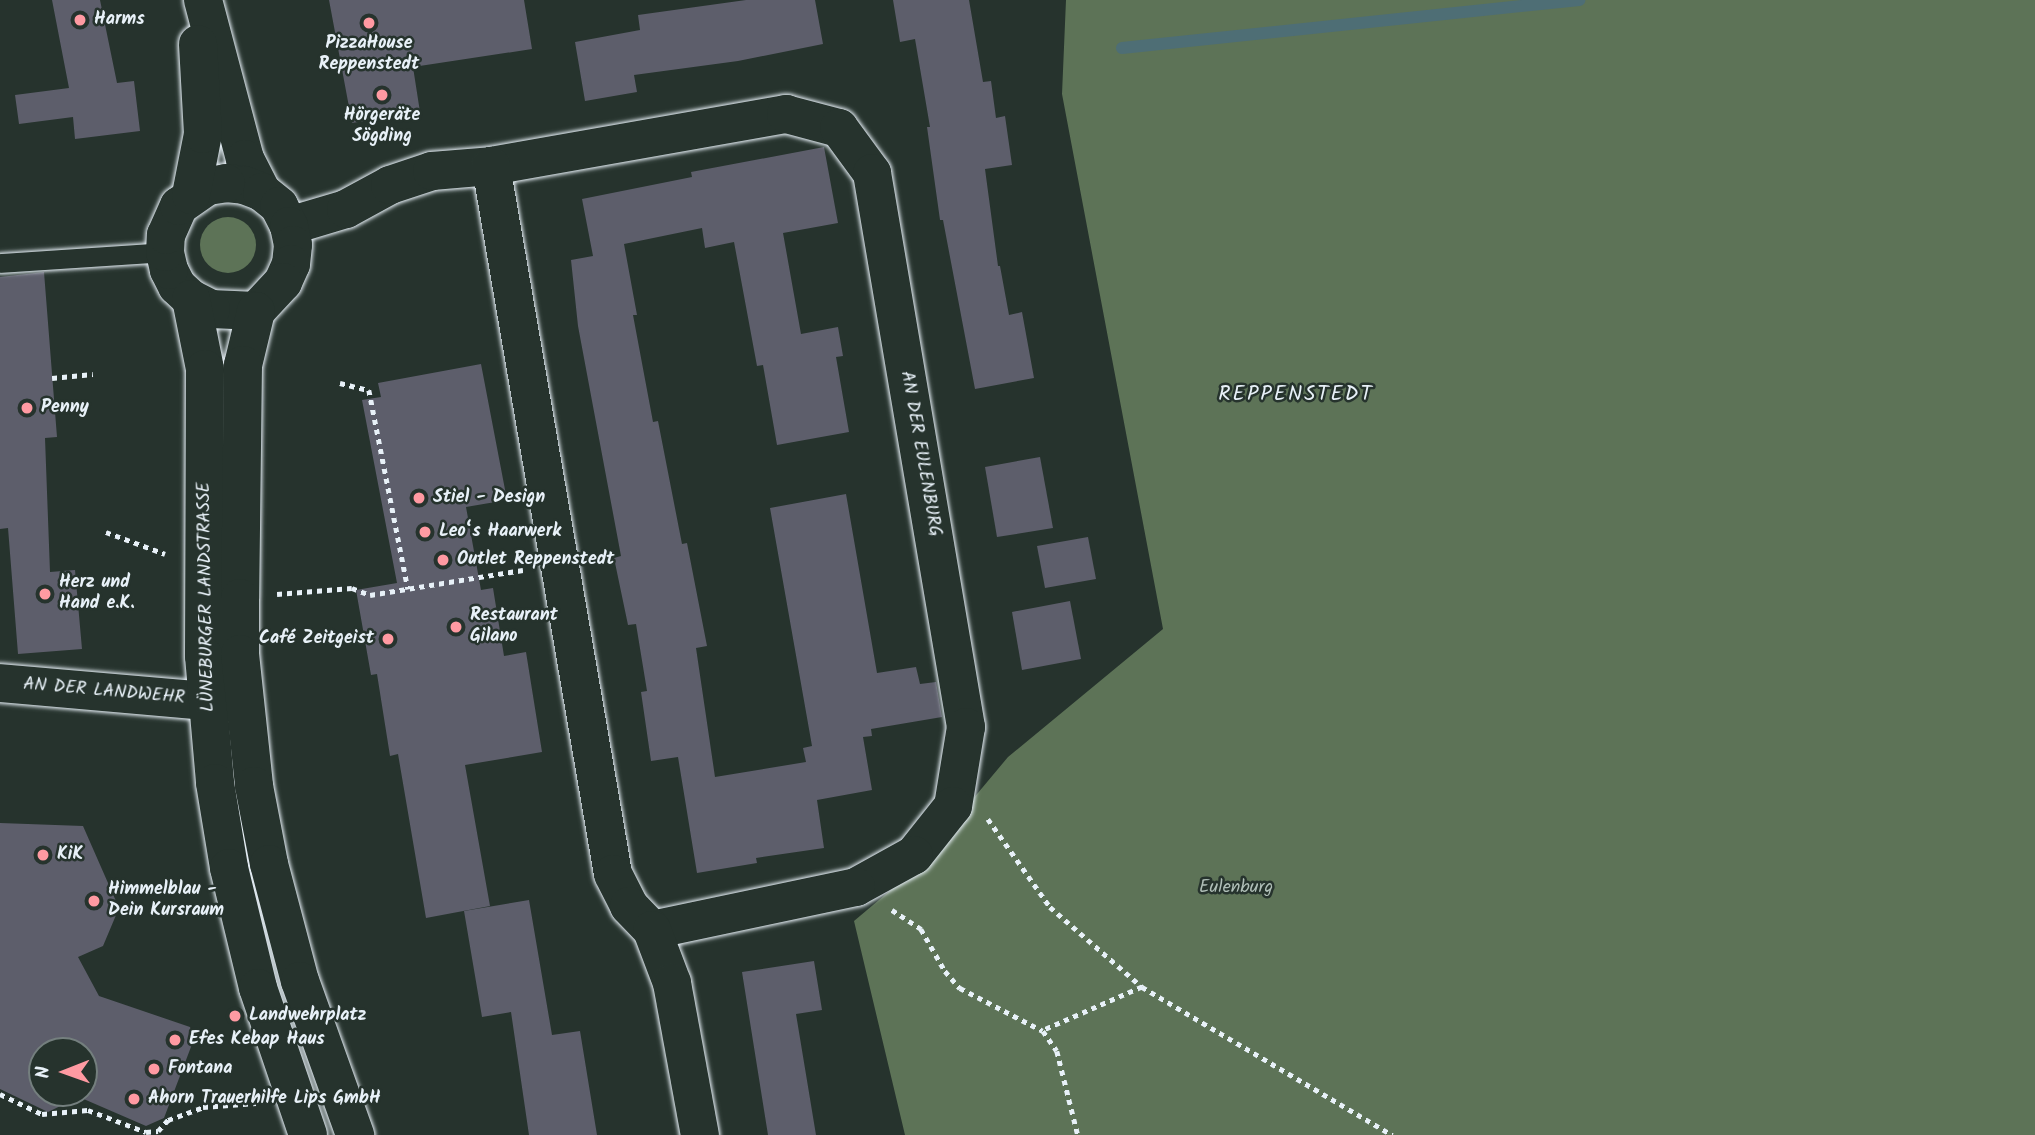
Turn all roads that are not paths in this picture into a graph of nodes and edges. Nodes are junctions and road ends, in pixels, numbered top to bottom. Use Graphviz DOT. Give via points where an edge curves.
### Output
graph roads {
  1 [pos="194,0"];
  2 [pos="203,0"];
  3 [pos="491,166"];
  4 [pos="262,192"];
  5 [pos="191,195"];
  6 [pos="289,226"];
  7 [pos="165,252"];
  8 [pos="0,264"];
  9 [pos="191,299"];
  10 [pos="256,311"];
  11 [pos="0,683"];
  12 [pos="207,701"];
  13 [pos="652,930"];
  14 [pos="308,1135"];
  15 [pos="355,1135"];
  16 [pos="700,1135"];
  1 -- 5 [label="street" via="203,134"];
  2 -- 4 [label="street" via="245,159"];
  3 -- 6 [label="street, AN DER EULENBURG" via="432,171 390,185 346,209"];
  3 -- 13 [label="street" via="613,874 629,906"];
  3 -- 13 [label="street, AN DER EULENBURG" via="786,114 839,128 872,173 966,727 953,806 914,855 856,887"];
  4 -- 5 [label="street" via="226,183"];
  4 -- 6 [label="street" via="279,206"];
  5 -- 7 [label="street" via="171,219"];
  6 -- 10 [label="street" via="291,264 283,282"];
  7 -- 8 [label="lane"];
  7 -- 9 [label="street" via="177,286"];
  9 -- 10 [label="street" via="211,309"];
  9 -- 12 [label="street, LÜNEBURGER LANDSTRASSE" via="205,369"];
  10 -- 15 [label="street, LÜNEBURGER LANDSTRASSE" via="243,365 240,621 254,786 300,981"];
  11 -- 12 [label="street, AN DER LANDWEHR"];
  12 -- 14 [label="street, LÜNEBURGER LANDSTRASSE" via="229,868 258,988"];
  13 -- 16 [label="street" via="672,983"];
}
